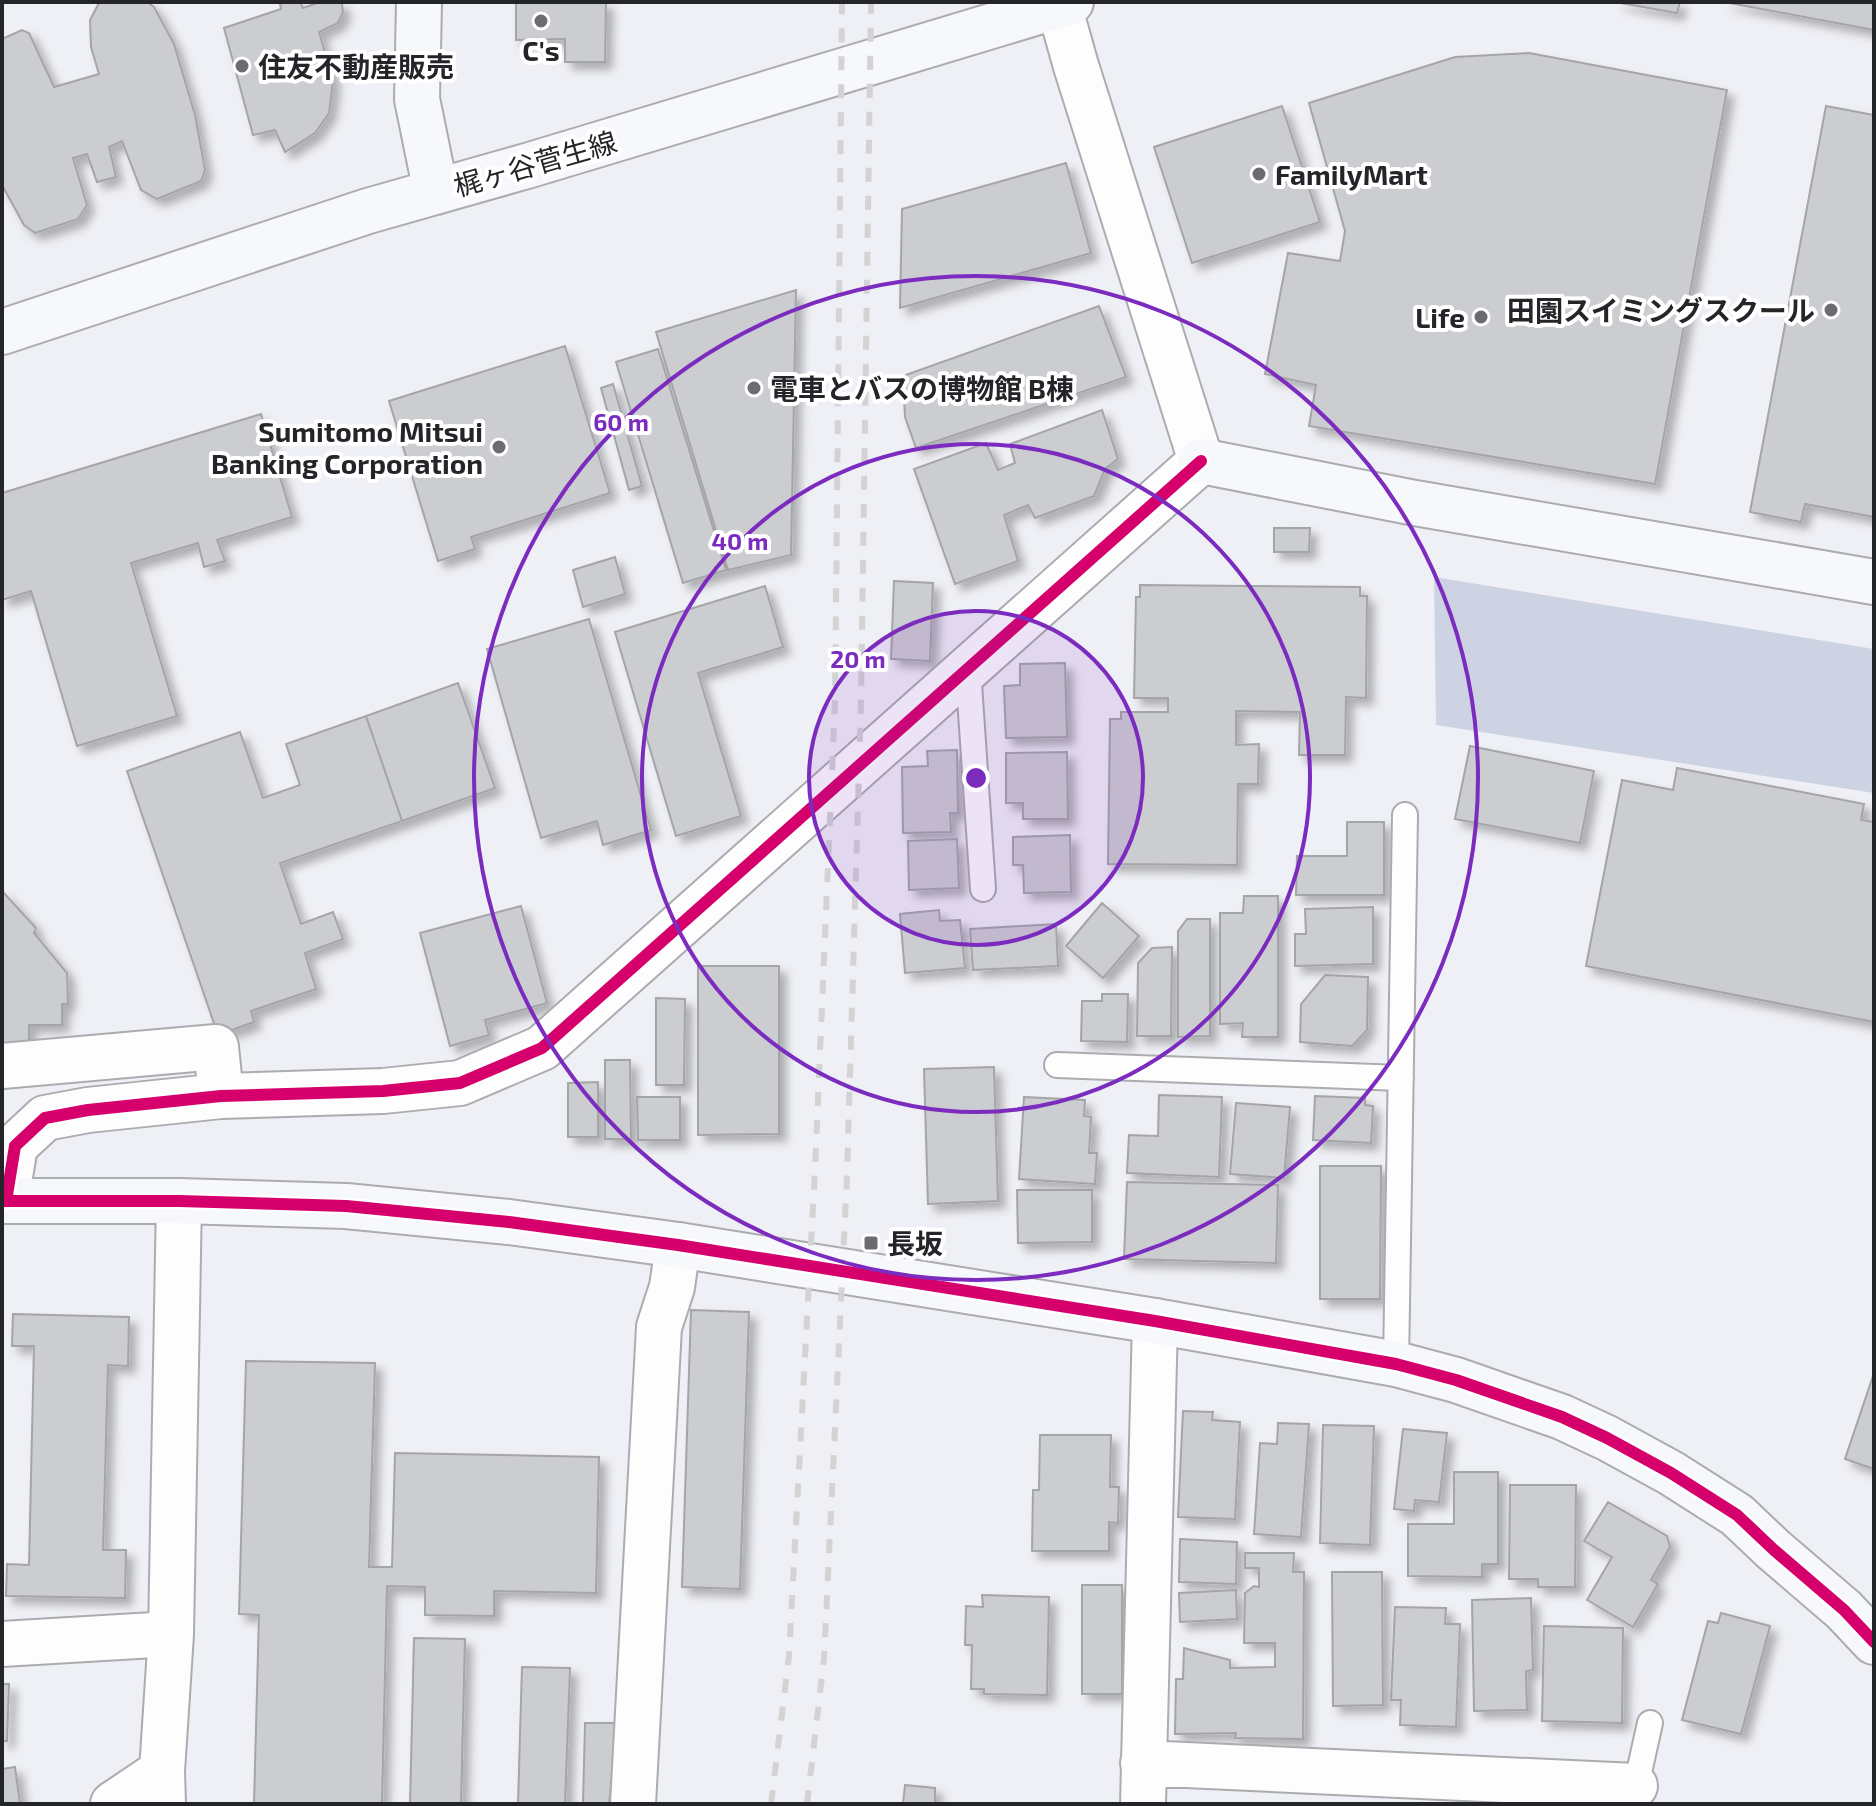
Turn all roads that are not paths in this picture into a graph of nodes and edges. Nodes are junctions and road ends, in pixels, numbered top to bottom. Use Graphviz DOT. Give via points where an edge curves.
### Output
graph roads {
  1 [pos="419,2"];
  2 [pos="1063,3"];
  3 [pos="436,192"];
  4 [pos="2,332"];
  5 [pos="1201,461"];
  6 [pos="1874,582"];
  7 [pos="968,669"];
  8 [pos="1405,815"];
  9 [pos="983,889"];
  10 [pos="1057,1065"];
  11 [pos="2,1066"];
  12 [pos="1401,1078"];
  13 [pos="221,1096"];
  14 [pos="4,1201"];
  15 [pos="179,1201"];
  16 [pos="678,1245"];
  17 [pos="1155,1321"];
  18 [pos="1396,1364"];
  19 [pos="171,1634"];
  20 [pos="1874,1642"];
  21 [pos="2,1644"];
  22 [pos="1650,1723"];
  23 [pos="1143,1783"];
  24 [pos="162,1787"];
  25 [pos="1634,1795"];
  26 [pos="113,1804"];
  27 [pos="633,1804"];
  1 -- 3 [label="street" via="417,99"];
  2 -- 3 [label="street, 梶ヶ谷菅生線"];
  2 -- 5 [label="street" via="1076,66"];
  3 -- 4 [label="street, 梶ヶ谷菅生線"];
  5 -- 6 [label="street"];
  5 -- 7 [label="street"];
  7 -- 9 [label="lane"];
  7 -- 13 [label="street" via="542,1048 460,1083"];
  8 -- 12 [label="lane"];
  10 -- 12 [label="lane"];
  11 -- 13 [label="street" via="216,1047"];
  12 -- 18 [label="lane"];
  13 -- 14 [label="street" via="45,1118 15,1146"];
  14 -- 15 [label="street"];
  15 -- 16 [label="street" via="346,1206"];
  15 -- 19 [label="street"];
  16 -- 17 [label="street"];
  16 -- 27 [label="street" via="659,1327"];
  17 -- 18 [label="street"];
  17 -- 23 [label="street"];
  18 -- 20 [label="street" via="1562,1417 1671,1473 1737,1515"];
  19 -- 21 [label="street"];
  19 -- 24 [label="street"];
  22 -- 25 [label="lane"];
  23 -- 25 [label="street"];
  24 -- 26 [label="street"];
}
